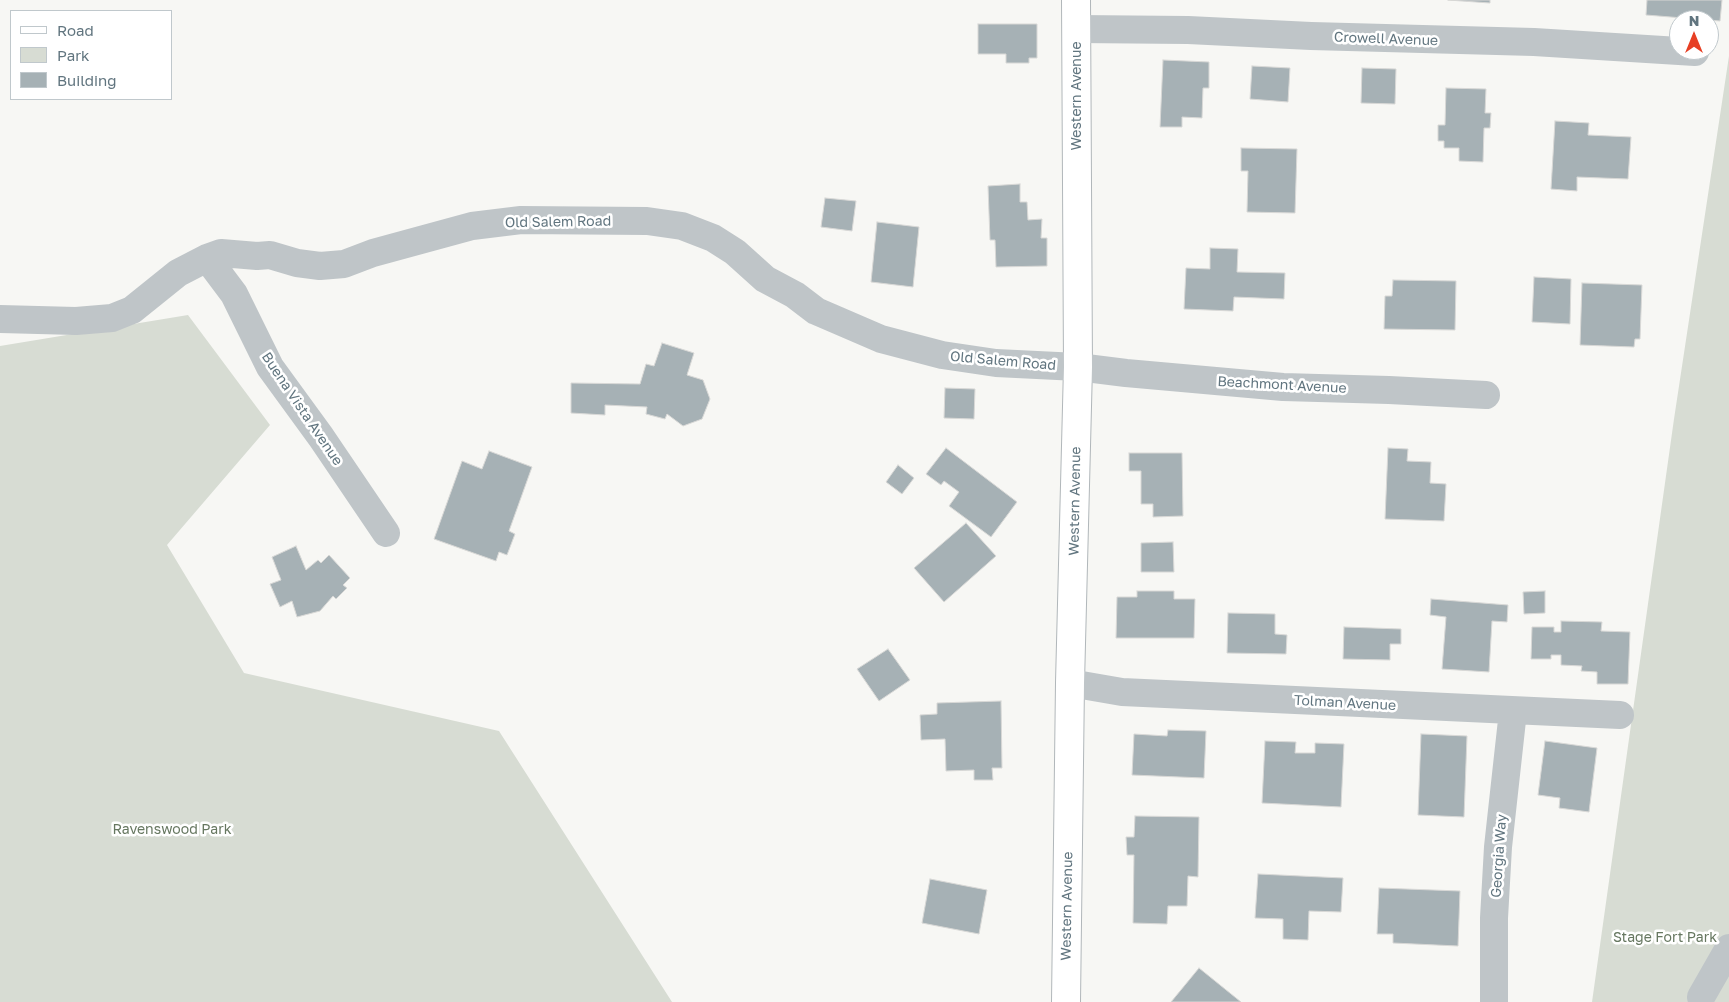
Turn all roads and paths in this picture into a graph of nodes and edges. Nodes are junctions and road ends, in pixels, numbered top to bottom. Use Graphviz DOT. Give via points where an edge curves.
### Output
graph roads {
  1 [pos="1076,0"];
  2 [pos="1077,29"];
  3 [pos="1669,50"];
  4 [pos="207,258"];
  5 [pos="0,319"];
  6 [pos="1078,367"];
  7 [pos="1486,395"];
  8 [pos="386,533"];
  9 [pos="1070,683"];
  10 [pos="1513,711"];
  11 [pos="1620,716"];
  12 [pos="1729,948"];
  13 [pos="1701,997"];
  14 [pos="1066,1002"];
  15 [pos="1494,1002"];
  1 -- 2 [label="main road, Western Avenue"];
  2 -- 3 [label="street, Crowell Avenue" via="1534,42"];
  2 -- 6 [label="main road, Western Avenue"];
  4 -- 5 [label="street, Old Salem Road" via="178,273 132,310 112,318 76,321"];
  4 -- 6 [label="street, Old Salem Road" via="221,253 270,254 320,266 344,264 373,252 472,226 521,220 647,221 682,226 713,238 735,252 765,279 816,311 882,339 942,355"];
  4 -- 8 [label="street, Buena Vista Avenue" via="234,294 270,367"];
  6 -- 7 [label="street, Beachmont Avenue" via="1283,387"];
  6 -- 9 [label="main road, Western Avenue"];
  9 -- 10 [label="street, Tolman Avenue" via="1122,692"];
  9 -- 14 [label="main road, Western Avenue"];
  10 -- 11 [label="street, Tolman Avenue"];
  10 -- 15 [label="street, Georgia Way" via="1498,856"];
  12 -- 13 [label="street"];
}
